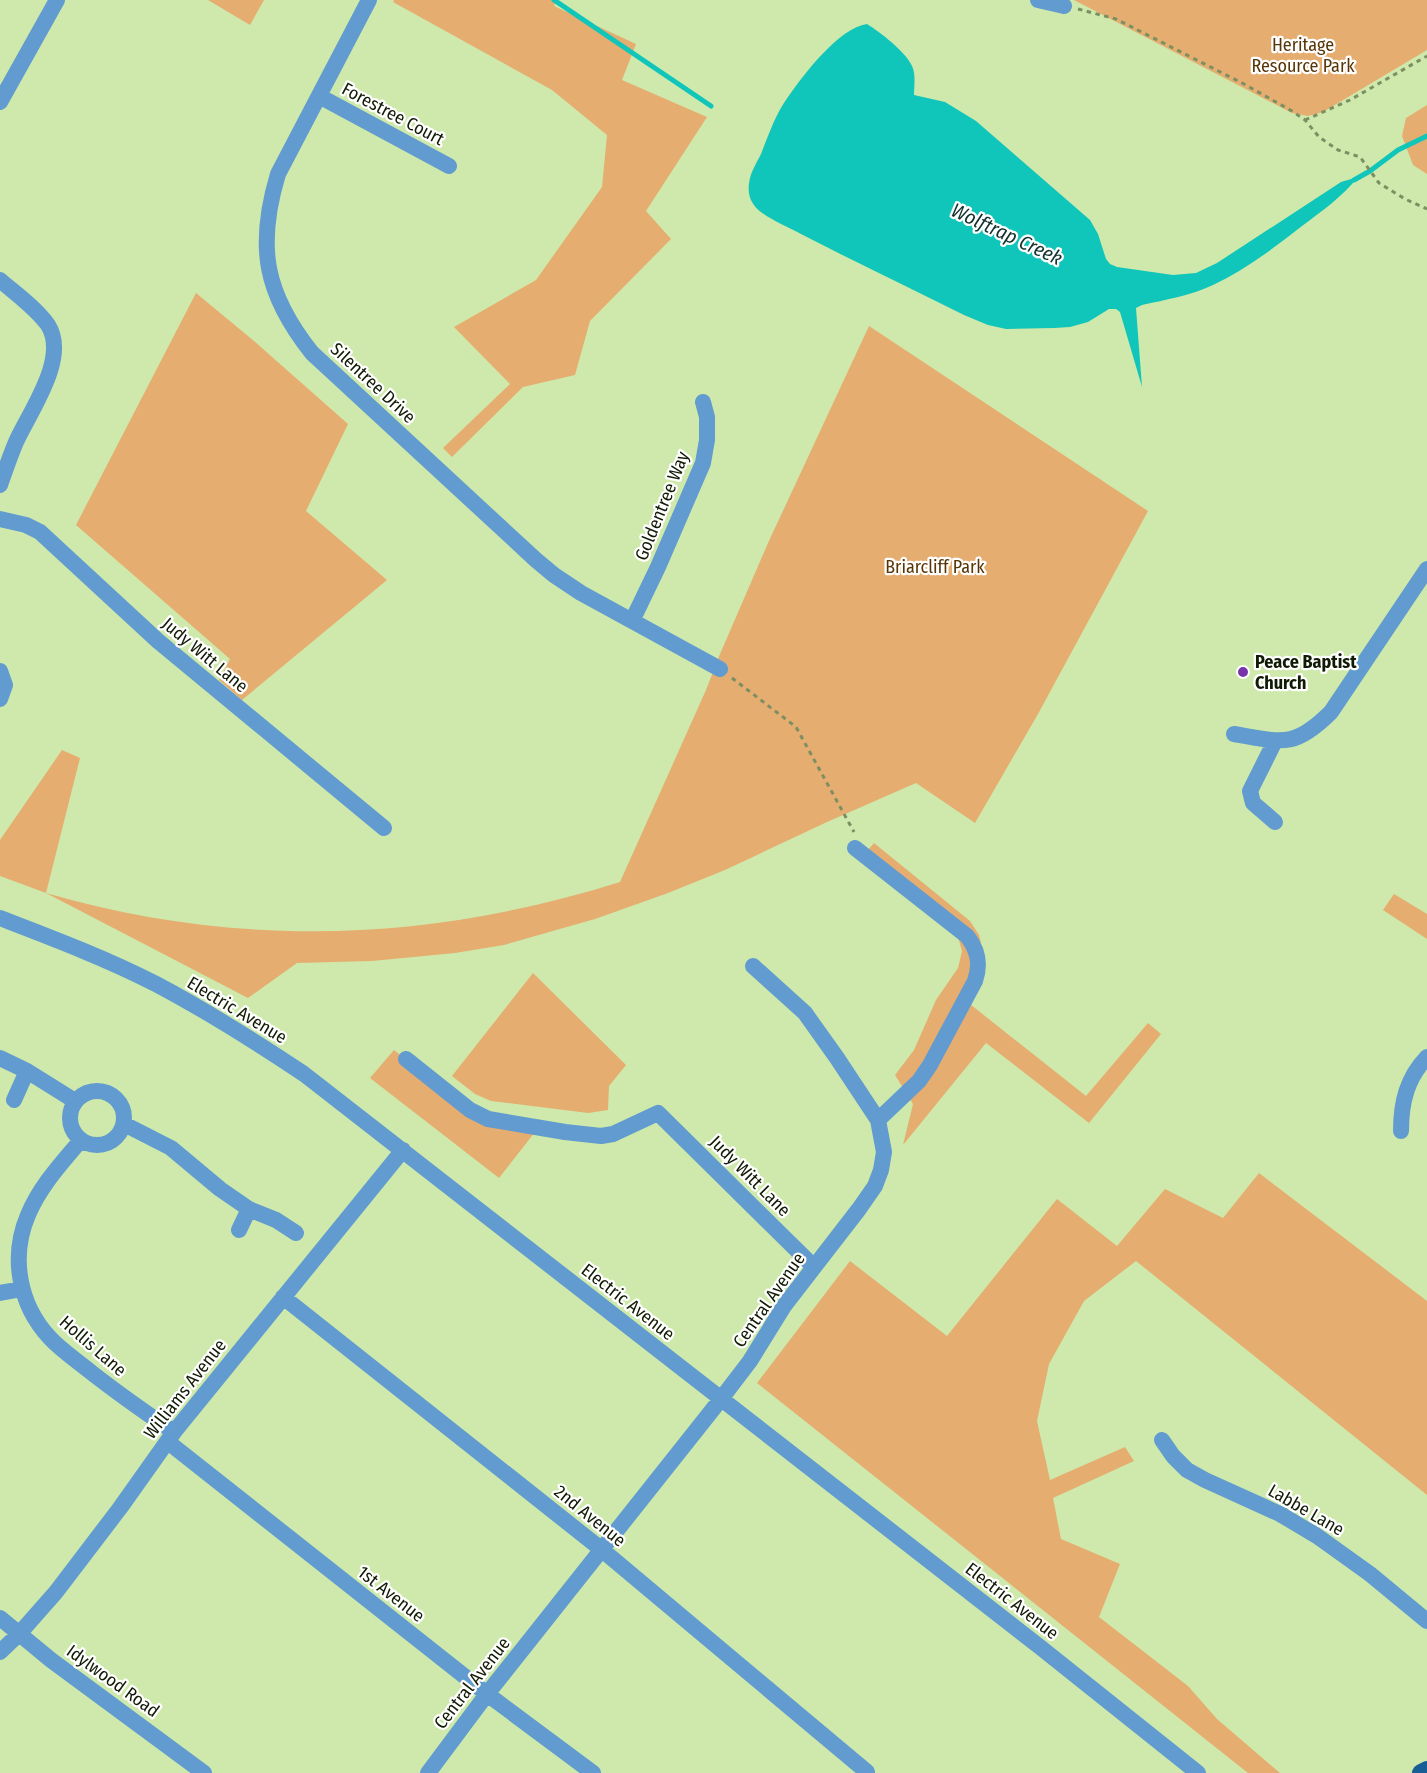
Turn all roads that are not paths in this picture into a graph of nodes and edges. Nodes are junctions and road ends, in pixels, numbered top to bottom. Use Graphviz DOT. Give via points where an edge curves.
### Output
graph roads {
  1 [pos="57,0"];
  2 [pos="369,0"];
  3 [pos="1038,0"];
  4 [pos="1065,6"];
  5 [pos="319,96"];
  6 [pos="0,102"];
  7 [pos="449,166"];
  8 [pos="0,280"];
  9 [pos="704,402"];
  10 [pos="0,485"];
  11 [pos="0,519"];
  12 [pos="1427,569"];
  13 [pos="632,621"];
  14 [pos="720,669"];
  15 [pos="0,671"];
  16 [pos="0,699"];
  17 [pos="1234,734"];
  18 [pos="1275,741"];
  19 [pos="1275,822"];
  20 [pos="384,828"];
  21 [pos="855,848"];
  22 [pos="0,918"];
  23 [pos="753,966"];
  24 [pos="1427,1057"];
  25 [pos="0,1058"];
  26 [pos="406,1059"];
  27 [pos="27,1071"];
  28 [pos="14,1100"];
  29 [pos="75,1101"];
  30 [pos="878,1120"];
  31 [pos="124,1124"];
  32 [pos="1401,1131"];
  33 [pos="81,1140"];
  34 [pos="403,1150"];
  35 [pos="249,1209"];
  36 [pos="239,1230"];
  37 [pos="296,1233"];
  38 [pos="814,1267"];
  39 [pos="22,1289"];
  40 [pos="0,1293"];
  41 [pos="283,1297"];
  42 [pos="721,1400"];
  43 [pos="171,1437"];
  44 [pos="1162,1440"];
  45 [pos="601,1549"];
  46 [pos="0,1618"];
  47 [pos="1427,1622"];
  48 [pos="19,1634"];
  49 [pos="0,1652"];
  50 [pos="487,1694"];
  51 [pos="1427,1770"];
  52 [pos="867,1772"];
  53 [pos="204,1773"];
  54 [pos="428,1773"];
  55 [pos="593,1773"];
  56 [pos="1198,1773"];
  57 [pos="1421,1773"];
  1 -- 6 [label="street"];
  2 -- 5 [label="street, Silentree Drive"];
  3 -- 4 [label="street"];
  5 -- 7 [label="street, Forestree Court"];
  5 -- 13 [label="street, Silentree Drive" via="278,174 266,229 273,284 294,331 312,353 536,560 581,593"];
  8 -- 10 [label="street" via="40,316 55,345 48,377"];
  9 -- 13 [label="street, Goldentree Way" via="707,440 703,463"];
  11 -- 20 [label="street, Judy Witt Lane" via="40,532 158,641"];
  12 -- 18 [label="street" via="1331,712 1302,736"];
  13 -- 14 [label="street, Silentree Drive"];
  15 -- 16 [label="street" via="5,684"];
  17 -- 18 [label="street"];
  18 -- 19 [label="street" via="1250,791 1253,802"];
  21 -- 30 [label="street" via="968,936 978,959 975,981 930,1065"];
  22 -- 34 [label="street, Electric Avenue" via="155,984 233,1028 304,1074"];
  23 -- 30 [label="street" via="806,1013"];
  24 -- 32 [label="street" via="1413,1073 1405,1091"];
  25 -- 27 [label="street"];
  26 -- 38 [label="street, Judy Witt Lane" via="470,1110 488,1119 601,1136 658,1113"];
  27 -- 28 [label="street"];
  27 -- 29 [label="street"];
  29 -- 31 [label="street" via="89,1092 105,1092 123,1108"];
  29 -- 33 [label="street" via="70,1126"];
  30 -- 38 [label="street, Central Avenue" via="884,1152 875,1186"];
  31 -- 33 [label="street" via="120,1133 106,1144 98,1146"];
  31 -- 35 [label="street" via="171,1148"];
  33 -- 39 [label="street, Hollis Lane" via="39,1192 28,1213 19,1243"];
  34 -- 41 [label="street, Williams Avenue"];
  34 -- 42 [label="street, Electric Avenue"];
  35 -- 36 [label="street"];
  35 -- 37 [label="street"];
  38 -- 42 [label="street, Central Avenue"];
  39 -- 40 [label="street"];
  39 -- 43 [label="street, Hollis Lane" via="50,1339"];
  41 -- 43 [label="street, Williams Avenue"];
  41 -- 45 [label="street, 2nd Avenue"];
  42 -- 45 [label="street, Central Avenue"];
  42 -- 56 [label="street, Electric Avenue"];
  43 -- 48 [label="street, Williams Avenue" via="56,1592"];
  43 -- 50 [label="street, 1st Avenue"];
  44 -- 47 [label="street, Labbe Lane" via="1187,1470 1317,1536"];
  45 -- 50 [label="street, Central Avenue"];
  45 -- 52 [label="street, 2nd Avenue"];
  46 -- 48 [label="street, Idylwood Road"];
  48 -- 49 [label="street, Williams Avenue"];
  48 -- 53 [label="street, Idylwood Road"];
  50 -- 54 [label="street, Central Avenue"];
  50 -- 55 [label="street, 1st Avenue"];
  51 -- 57 [label="main road"];
}
